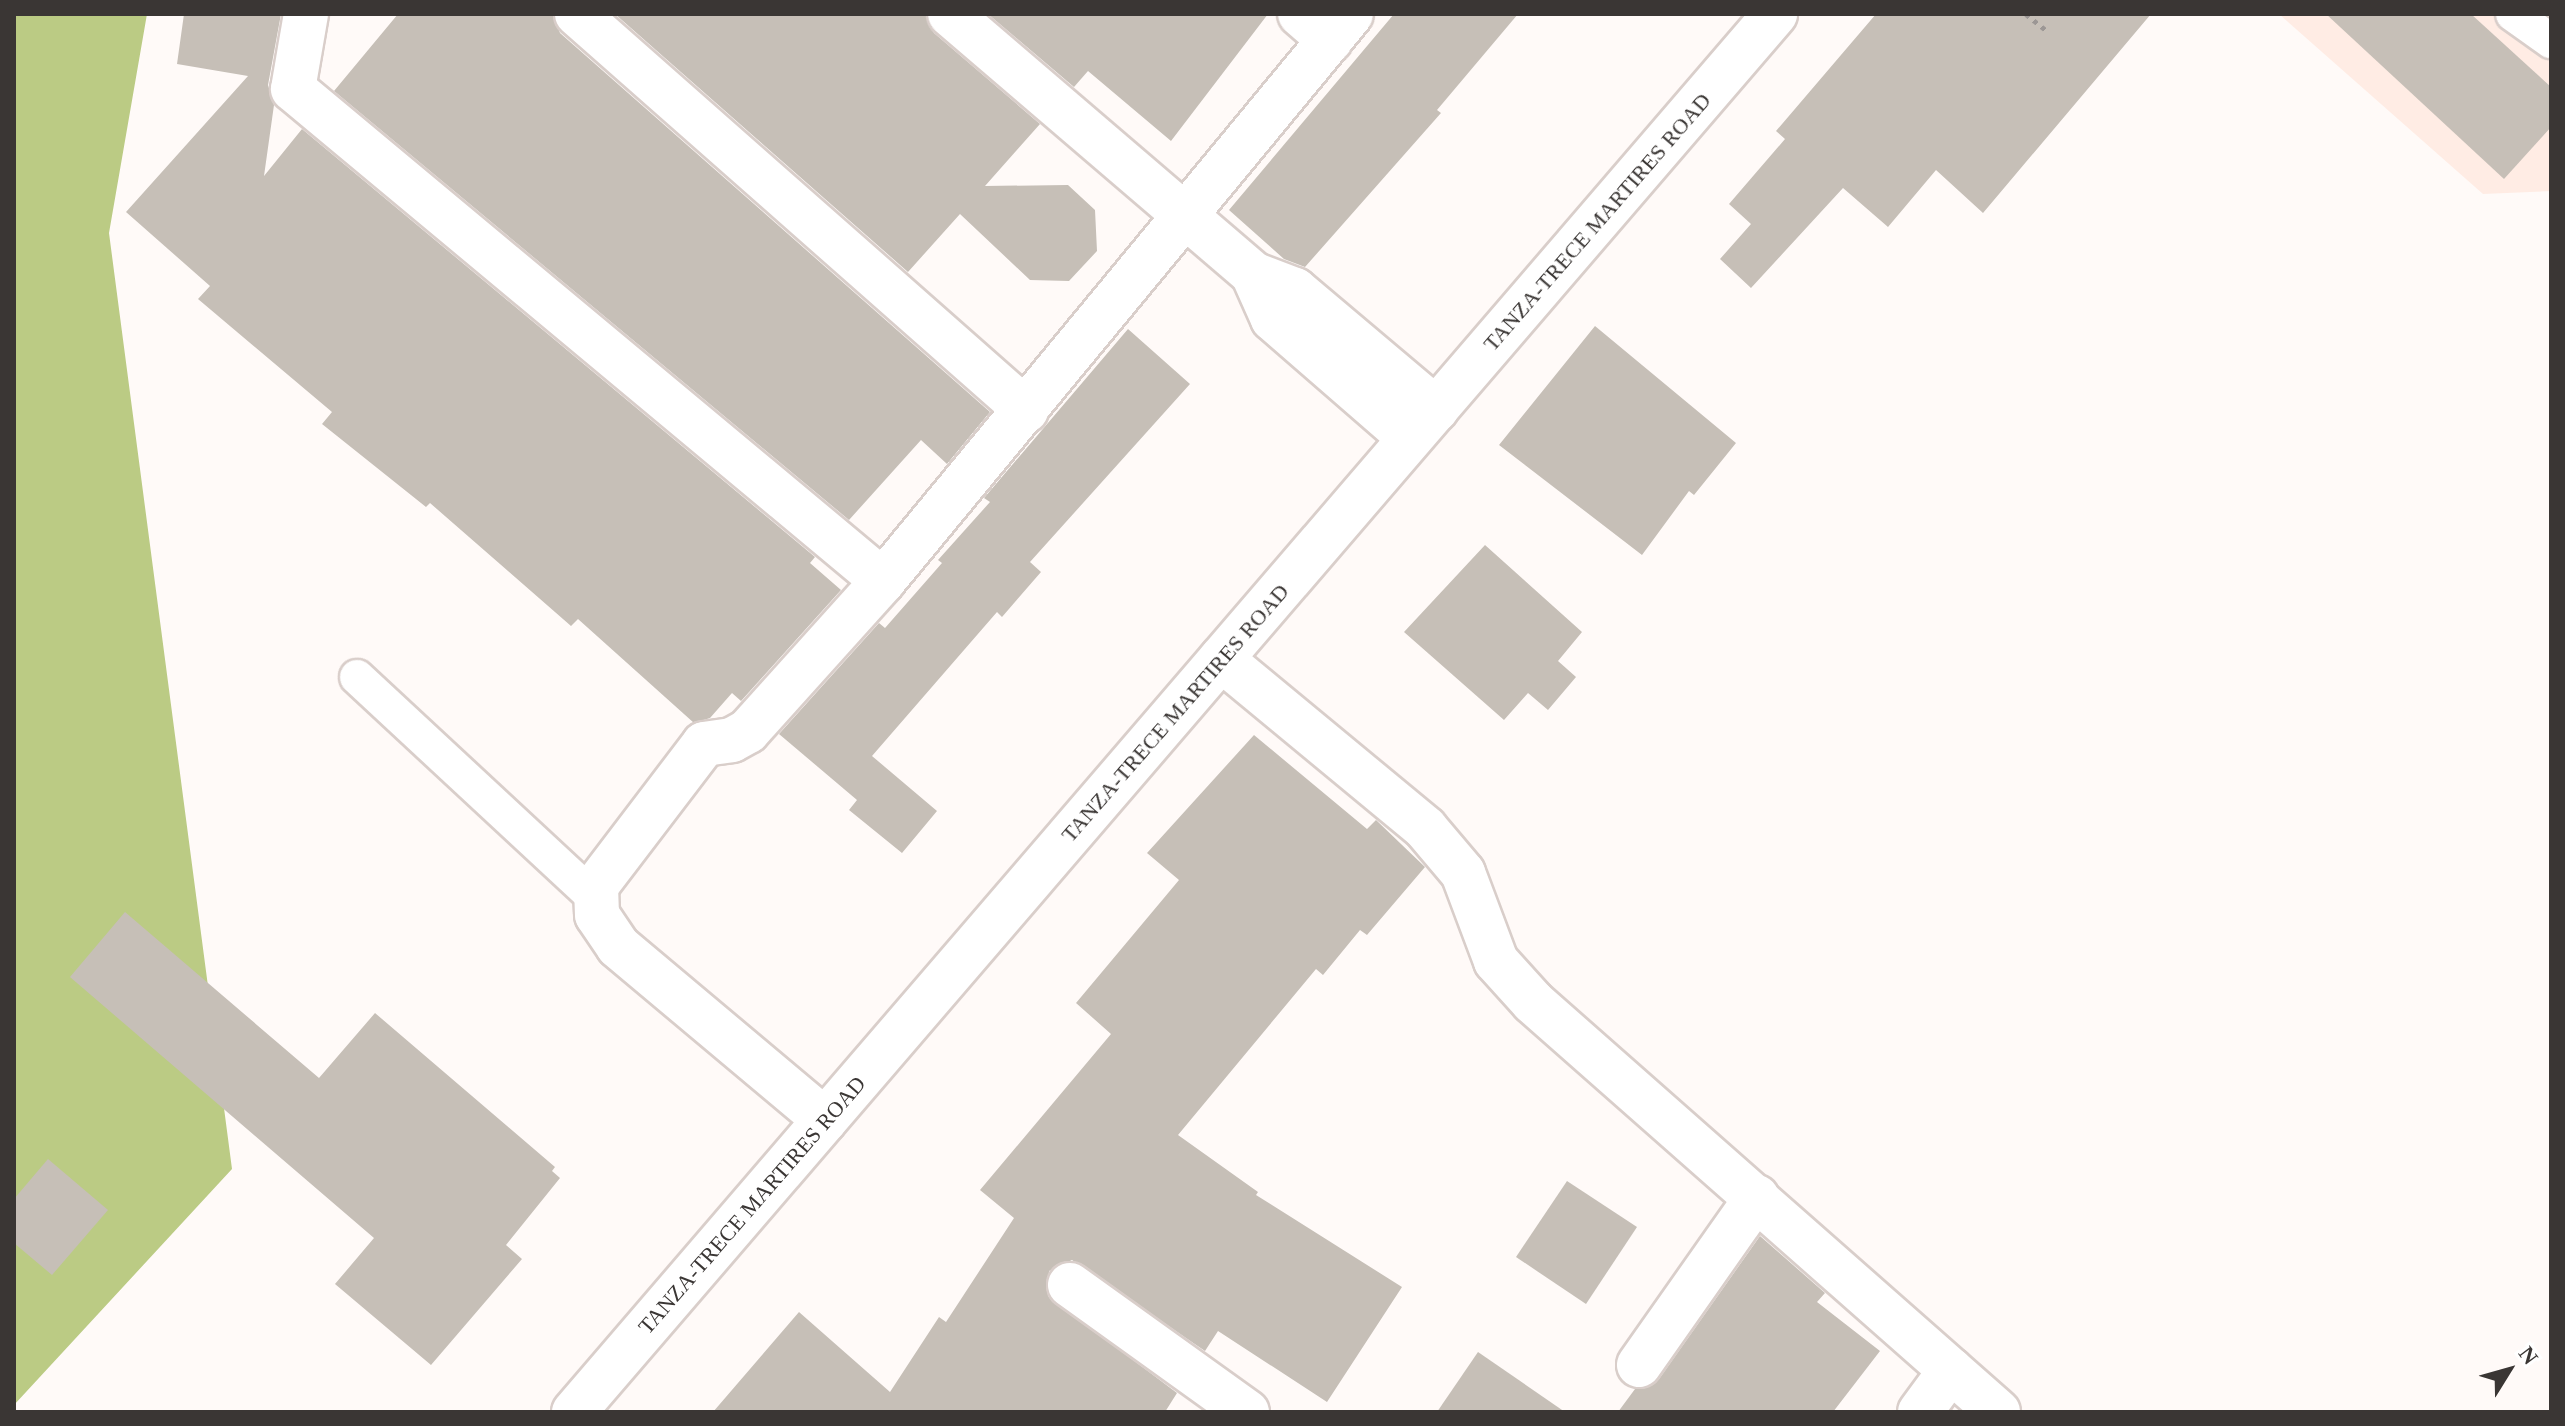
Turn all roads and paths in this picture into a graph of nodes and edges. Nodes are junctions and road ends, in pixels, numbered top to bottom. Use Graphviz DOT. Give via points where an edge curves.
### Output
graph roads {
  1 [pos="306,14"];
  2 [pos="577,14"];
  3 [pos="950,14"];
  4 [pos="1775,14"];
  5 [pos="2026,14"];
  6 [pos="2513,14"];
  7 [pos="1327,23"];
  8 [pos="2048,32"];
  9 [pos="2551,41"];
  10 [pos="1181,216"];
  11 [pos="1026,410"];
  12 [pos="1423,424"];
  13 [pos="883,581"];
  14 [pos="1221,659"];
  15 [pos="357,677"];
  16 [pos="595,898"];
  17 [pos="825,1120"];
  18 [pos="1757,1197"];
  19 [pos="1070,1285"];
  20 [pos="1639,1365"];
  21 [pos="1951,1370"];
  22 [pos="1229,1407"];
  23 [pos="574,1412"];
  24 [pos="1920,1412"];
  25 [pos="1998,1412"];
  1 -- 13 [label="street" via="293,89"];
  2 -- 11 [label="street"];
  3 -- 10 [label="street"];
  4 -- 12 [label="street, TANZA-TRECE MARTIRES ROAD"];
  5 -- 8 [label="path"];
  6 -- 9 [label="lane"];
  7 -- 10 [label="street"];
  10 -- 11 [label="street"];
  10 -- 12 [label="street" via="1253,274 1295,290"];
  11 -- 13 [label="street"];
  12 -- 14 [label="street, TANZA-TRECE MARTIRES ROAD"];
  13 -- 16 [label="street" via="748,731 732,740 704,744 607,867"];
  14 -- 17 [label="street, TANZA-TRECE MARTIRES ROAD"];
  14 -- 18 [label="street" via="1425,828 1463,873 1496,961 1533,1002"];
  15 -- 16 [label="lane"];
  16 -- 17 [label="street" via="597,915 618,946"];
  17 -- 23 [label="street, TANZA-TRECE MARTIRES ROAD"];
  18 -- 20 [label="street"];
  18 -- 21 [label="street"];
  19 -- 22 [label="street"];
  21 -- 24 [label="street"];
  21 -- 25 [label="street"];
}
